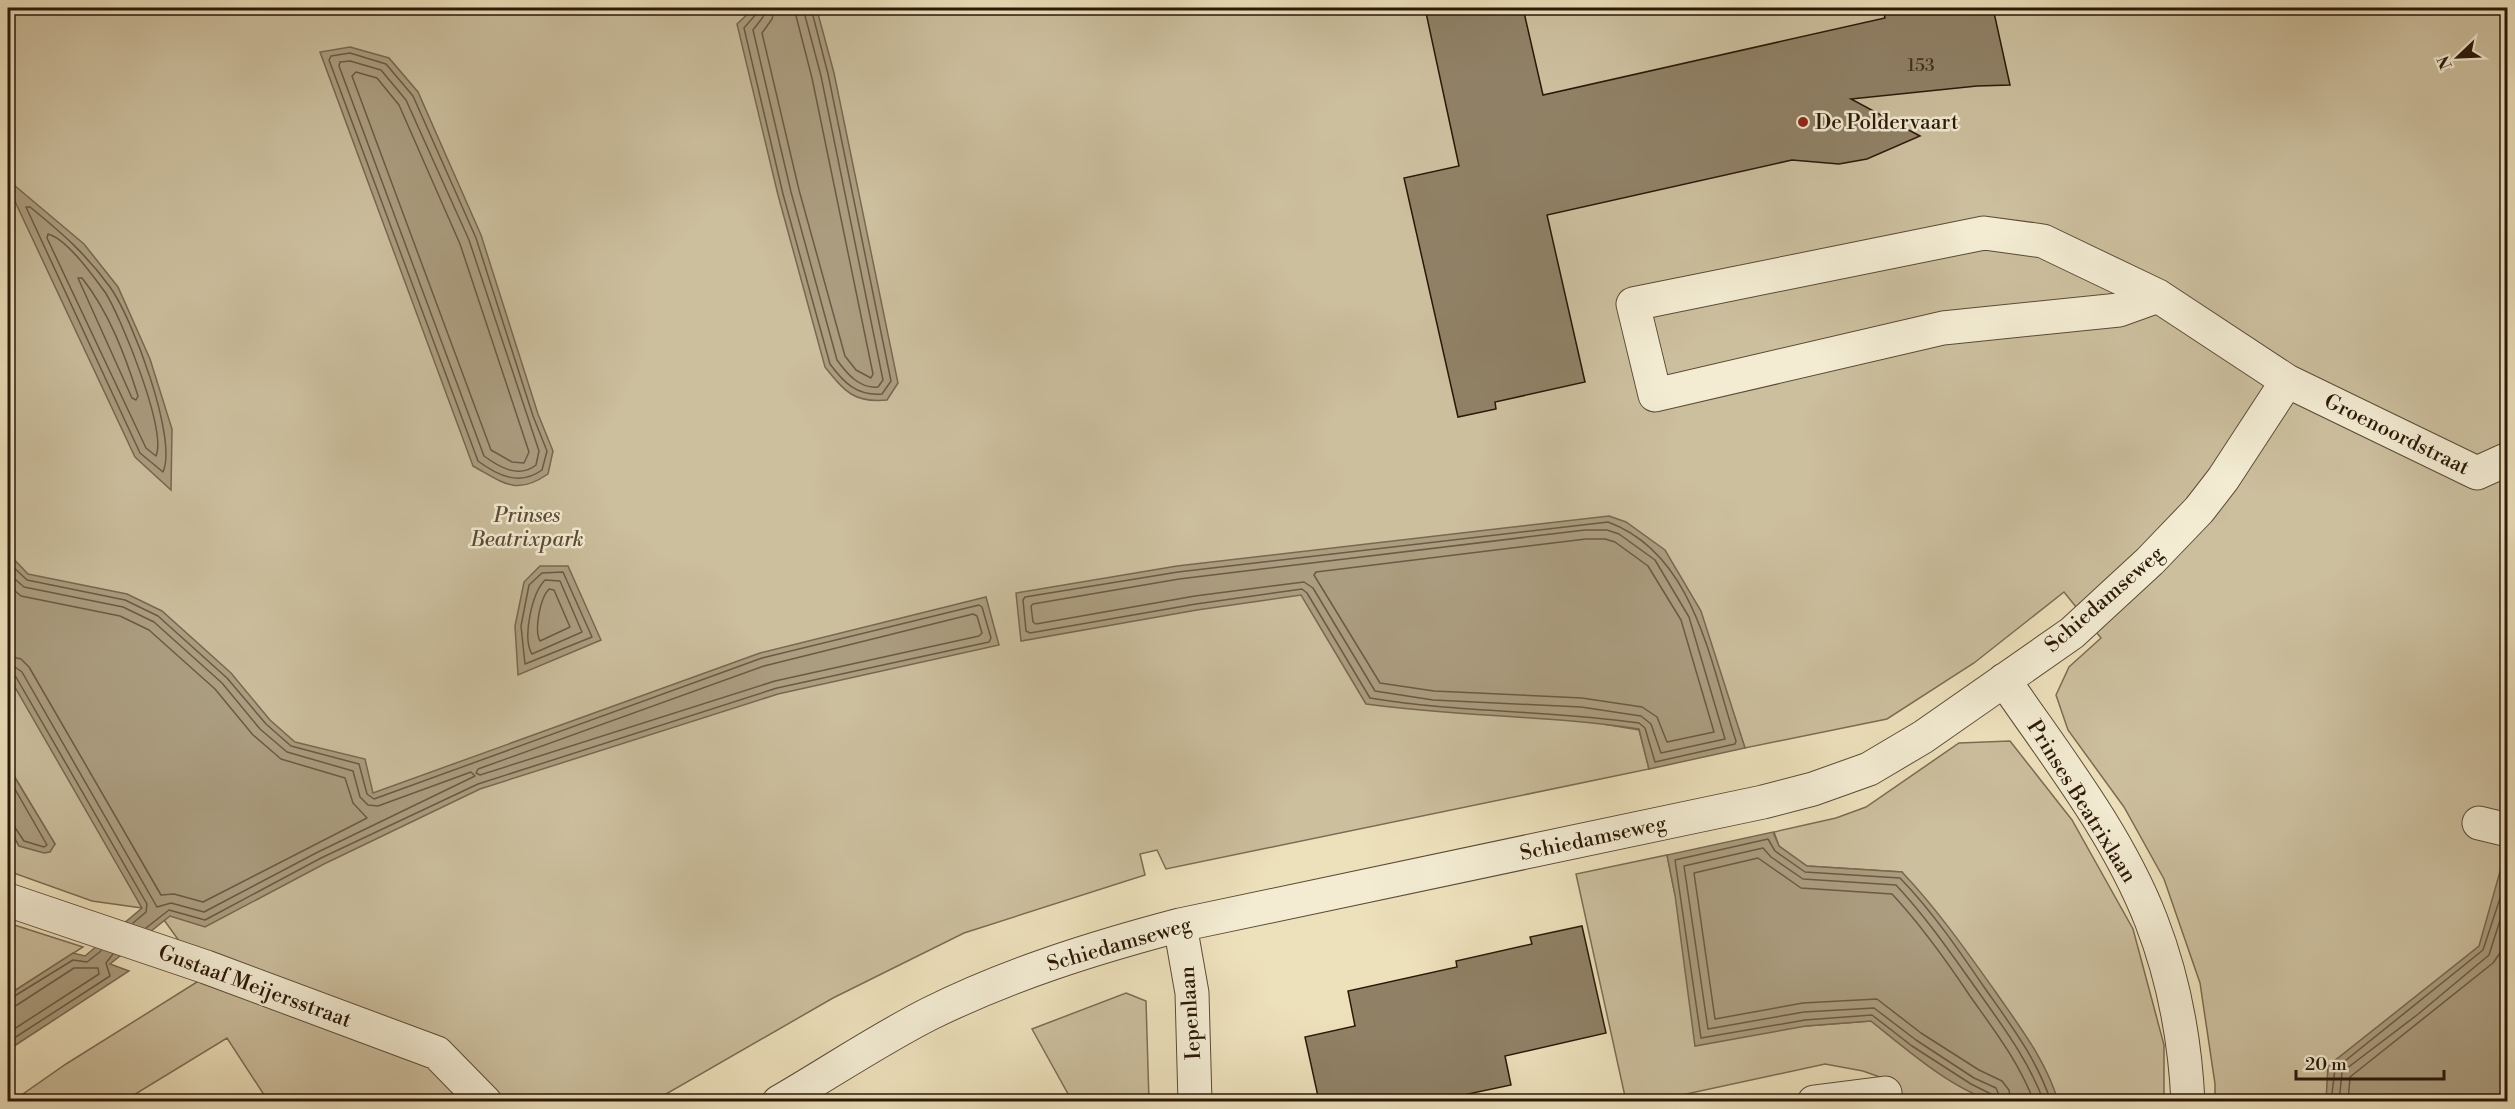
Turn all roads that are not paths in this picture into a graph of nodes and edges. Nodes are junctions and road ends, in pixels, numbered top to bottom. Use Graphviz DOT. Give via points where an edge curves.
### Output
graph roads {
  1 [pos="2158,296"];
  2 [pos="2288,381"];
  3 [pos="2508,459"];
  4 [pos="2004,680"];
  5 [pos="8,900"];
  6 [pos="1179,925"];
  7 [pos="1886,1097"];
  8 [pos="485,1101"];
  9 [pos="779,1101"];
  10 [pos="1195,1101"];
  11 [pos="1814,1101"];
  12 [pos="2188,1101"];
  1 -- 1 [label="street" via="2043,241 1984,233 1633,304 1655,394 1943,328 2119,310"];
  1 -- 2 [label="street"];
  2 -- 3 [label="street, Groenoordstraat" via="2477,473"];
  2 -- 4 [label="street, Schiedamseweg" via="2223,479 2178,533 2072,633"];
  4 -- 6 [label="street, Schiedamseweg" via="1923,737 1869,769 1814,789"];
  4 -- 12 [label="street, Prinses Beatrixlaan" via="2119,853 2150,918 2177,1007"];
  5 -- 8 [label="street, Gustaaf Meijersstraat" via="437,1053"];
  6 -- 9 [label="street, Schiedamseweg" via="1086,950 1011,977 928,1014"];
  6 -- 10 [label="street, Iepenlaan" via="1192,993"];
  7 -- 11 [label="street"];
}
